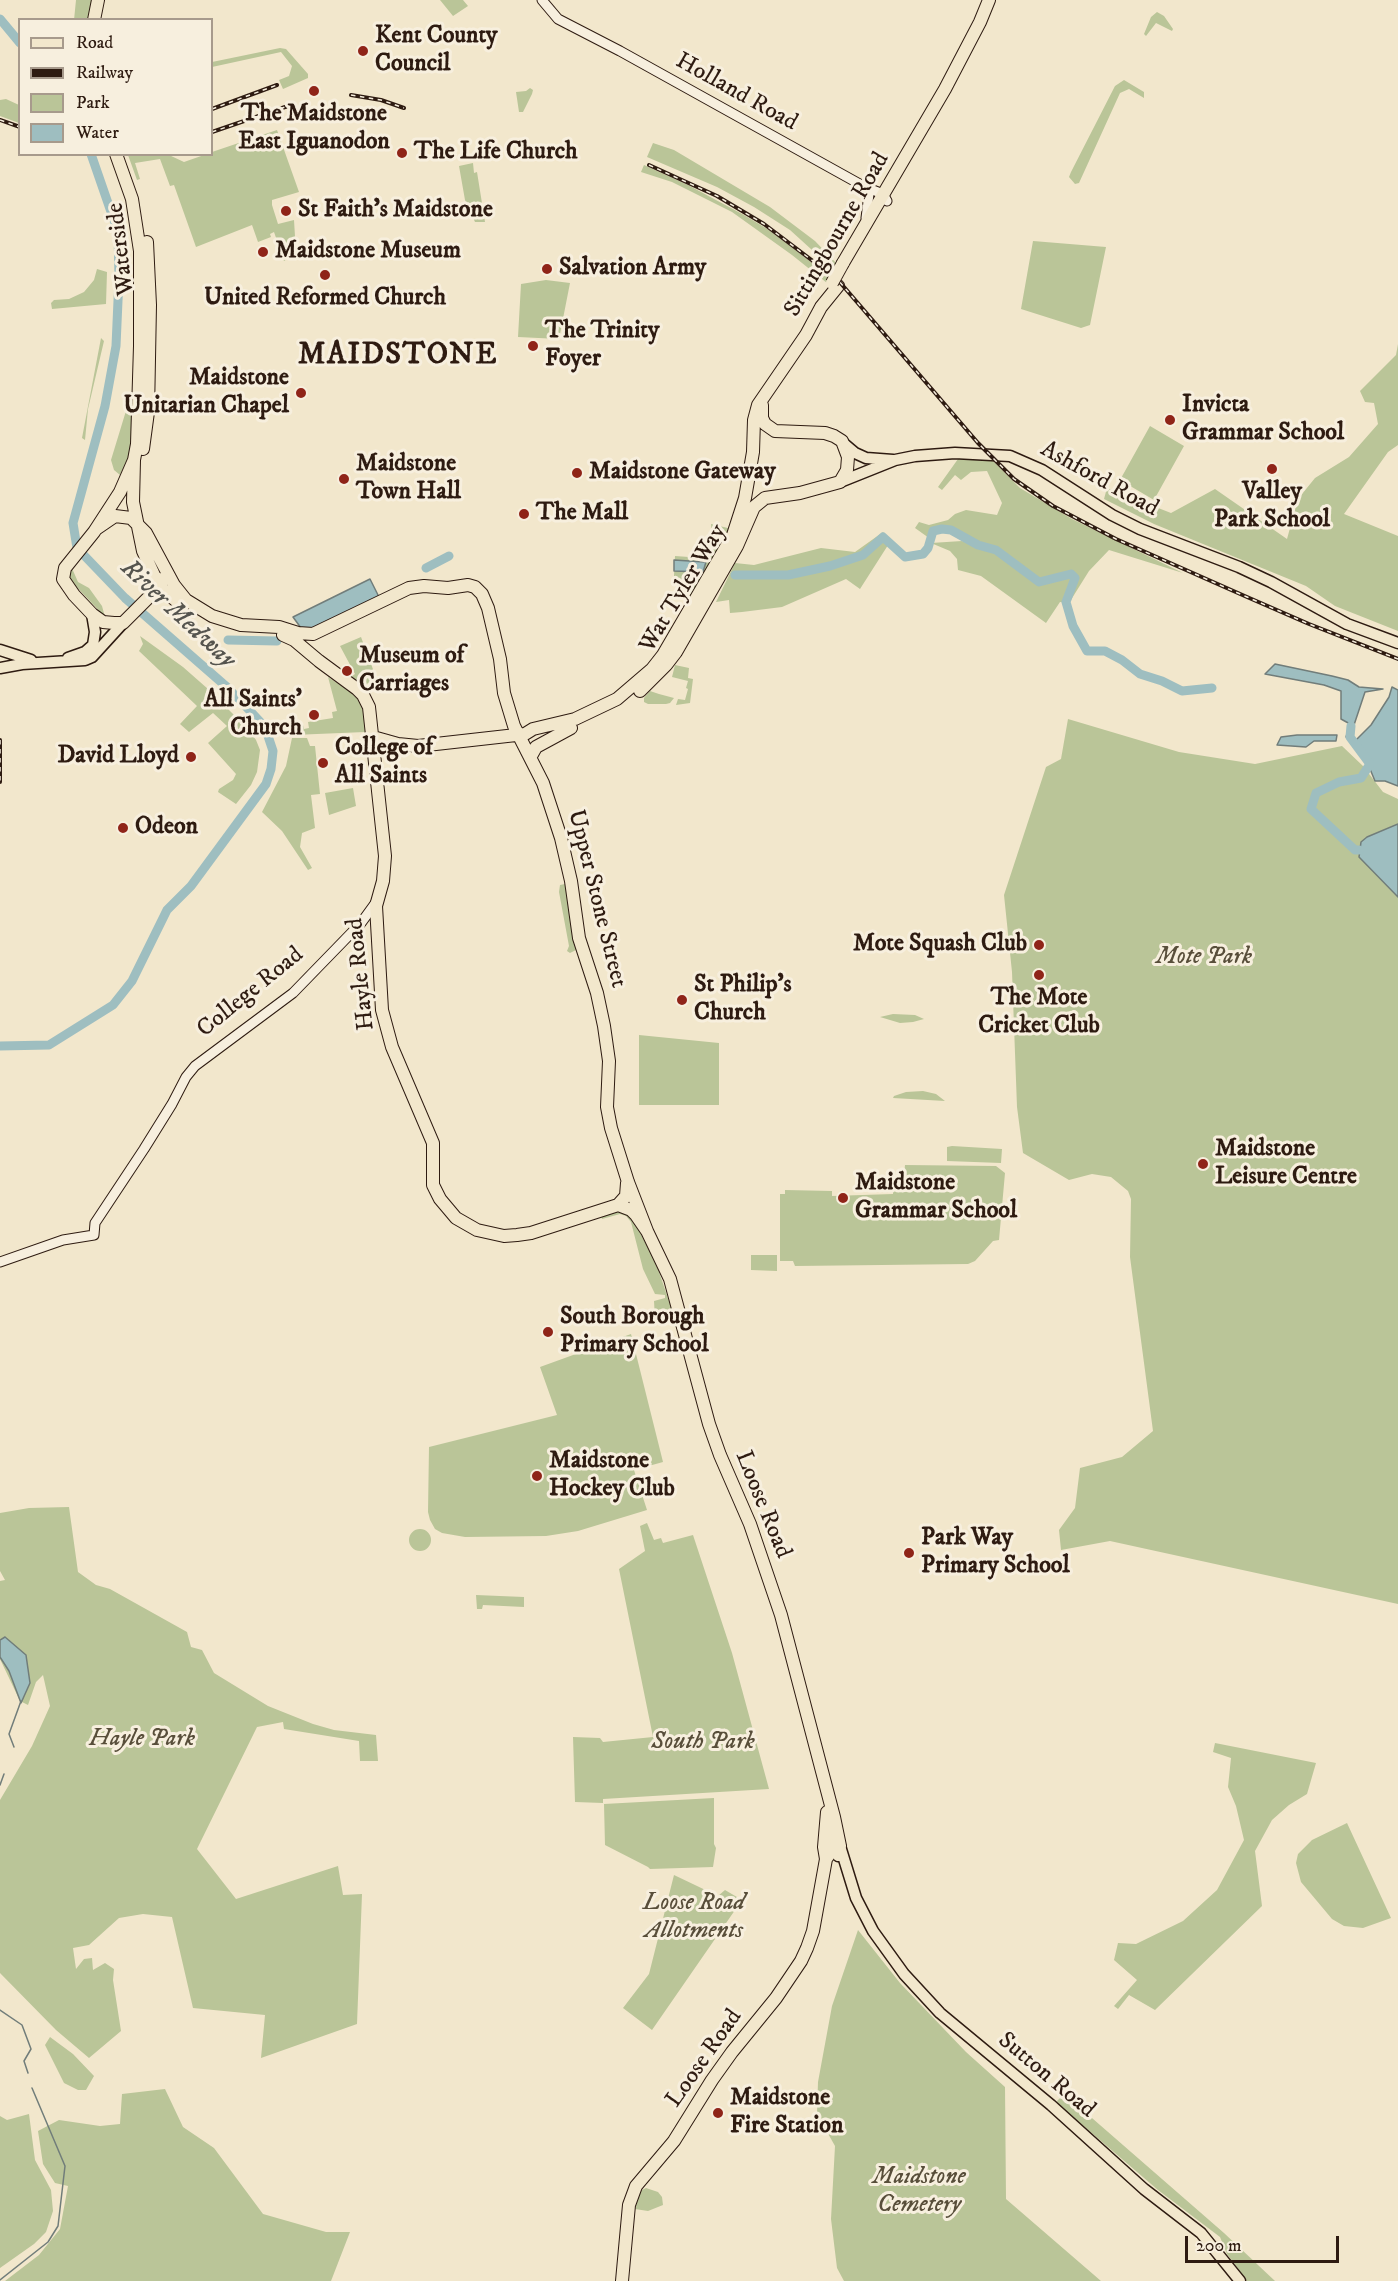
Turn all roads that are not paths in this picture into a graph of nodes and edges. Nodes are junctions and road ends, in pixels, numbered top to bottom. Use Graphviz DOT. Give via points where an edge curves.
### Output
graph roads {
  1 [pos="98,0"];
  2 [pos="106,0"];
  3 [pos="542,0"];
  4 [pos="989,0"];
  5 [pos="94,18"];
  6 [pos="102,18"];
  7 [pos="117,156"];
  8 [pos="124,156"];
  9 [pos="877,195"];
  10 [pos="846,265"];
  11 [pos="145,305"];
  12 [pos="765,395"];
  13 [pos="775,431"];
  14 [pos="842,441"];
  15 [pos="753,452"];
  16 [pos="134,460"];
  17 [pos="895,460"];
  18 [pos="840,482"];
  19 [pos="747,485"];
  20 [pos="765,498"];
  21 [pos="136,522"];
  22 [pos="95,531"];
  23 [pos="148,536"];
  24 [pos="158,587"];
  25 [pos="92,614"];
  26 [pos="124,622"];
  27 [pos="313,634"];
  28 [pos="1398,643"];
  29 [pos="1,651"];
  30 [pos="315,657"];
  31 [pos="40,662"];
  32 [pos="57,662"];
  33 [pos="2,668"];
  34 [pos="629,695"];
  35 [pos="571,728"];
  36 [pos="522,734"];
  37 [pos="373,737"];
  38 [pos="531,756"];
  39 [pos="376,901"];
  40 [pos="362,922"];
  41 [pos="377,927"];
  42 [pos="608,1080"];
  43 [pos="627,1182"];
  44 [pos="618,1205"];
  45 [pos="647,1231"];
  46 [pos="0,1262"];
  47 [pos="828,1799"];
  48 [pos="827,1826"];
  49 [pos="837,1847"];
  50 [pos="826,1859"];
  51 [pos="622,2281"];
  52 [pos="1240,2281"];
  1 -- 5 [label="highway"];
  2 -- 6 [label="highway"];
  3 -- 9 [label="main road, Holland Road" via="558,19"];
  4 -- 9 [label="highway, Sittingbourne Road" via="965,52 911,148"];
  7 -- 11 [label="highway, Waterside" via="136,216"];
  8 -- 11 [label="highway, Waterside" via="146,224"];
  9 -- 10 [label="highway, Sittingbourne Road"];
  9 -- 10 [label="highway, Sittingbourne Road"];
  10 -- 12 [label="highway, Sittingbourne Road, bridge" via="808,319 801,341"];
  11 -- 16 [label="highway"];
  11 -- 23 [label="highway" via="148,412 139,483"];
  12 -- 13 [label="highway" via="762,418"];
  12 -- 15 [label="highway, Sittingbourne Road" via="754,420"];
  13 -- 14 [label="highway" via="825,433"];
  13 -- 15 [label="highway" via="760,441"];
  14 -- 17 [label="main road" via="866,458"];
  14 -- 18 [label="highway" via="848,464"];
  15 -- 19 [label="highway"];
  16 -- 21 [label="highway"];
  16 -- 22 [label="highway" via="120,492"];
  17 -- 18 [label="main road, Ashford Road"];
  17 -- 28 [label="main road, Ashford Road" via="939,453 1010,456 1042,470 1140,529 1239,567 1347,624"];
  18 -- 20 [label="highway, Ashford Road"];
  19 -- 20 [label="highway"];
  19 -- 34 [label="highway, Wat Tyler Way" via="733,535 676,634"];
  20 -- 34 [label="highway, Wat Tyler Way" via="754,507 737,546 676,652 653,679"];
  21 -- 22 [label="highway" via="120,515"];
  21 -- 23 [label="highway"];
  21 -- 24 [label="highway"];
  22 -- 25 [label="highway" via="63,574 65,583"];
  23 -- 24 [label="highway"];
  23 -- 27 [label="highway" via="179,592 200,610 234,624"];
  24 -- 26 [label="highway"];
  24 -- 30 [label="highway, College Road" via="206,622 244,632 283,635"];
  25 -- 26 [label="highway" via="103,622"];
  25 -- 32 [label="main road" via="95,632 90,649"];
  26 -- 32 [label="main road" via="92,657"];
  27 -- 30 [label="highway"];
  27 -- 36 [label="highway, Upper Stone Street" via="409,588 475,587 487,603 504,693"];
  29 -- 31 [label="main road"];
  29 -- 33 [label="main road"];
  30 -- 37 [label="highway, College Road" via="363,695 369,707"];
  31 -- 32 [label="main road"];
  31 -- 33 [label="main road"];
  34 -- 35 [label="highway" via="604,714"];
  34 -- 36 [label="highway" via="575,719"];
  35 -- 36 [label="highway" via="532,736"];
  35 -- 38 [label="highway" via="536,747"];
  36 -- 37 [label="highway" via="418,746"];
  36 -- 38 [label="highway, Upper Stone Street"];
  37 -- 39 [label="highway, College Road" via="386,856"];
  38 -- 42 [label="highway, Upper Stone Street" via="561,838 579,938 604,1026"];
  39 -- 40 [label="main road, College Road"];
  39 -- 41 [label="highway, Hayle Road"];
  40 -- 41 [label="main road" via="372,922"];
  40 -- 46 [label="main road, College Road" via="294,993 195,1065 95,1224 94,1235 63,1240"];
  41 -- 44 [label="highway, Hayle Road" via="382,1010 392,1047 432,1143 433,1185 456,1218 490,1234 504,1236 531,1233"];
  42 -- 43 [label="highway, Loose Road" via="609,1121"];
  43 -- 44 [label="highway" via="626,1196"];
  43 -- 45 [label="highway, Loose Road"];
  44 -- 45 [label="highway, Loose Road" via="631,1210"];
  45 -- 47 [label="highway, Loose Road" via="670,1279 709,1424 750,1524 781,1615"];
  47 -- 48 [label="highway, Loose Road"];
  47 -- 49 [label="highway, Loose Road"];
  48 -- 49 [label="main road, Sutton Road"];
  48 -- 50 [label="highway, Loose Road"];
  49 -- 50 [label="highway, Loose Road"];
  49 -- 52 [label="main road, Sutton Road" via="873,1931 904,1974 940,2013 1051,2104 1144,2189 1201,2233"];
  50 -- 51 [label="highway, Loose Road" via="813,1931 801,1961 719,2070 674,2141 631,2195"];
}
